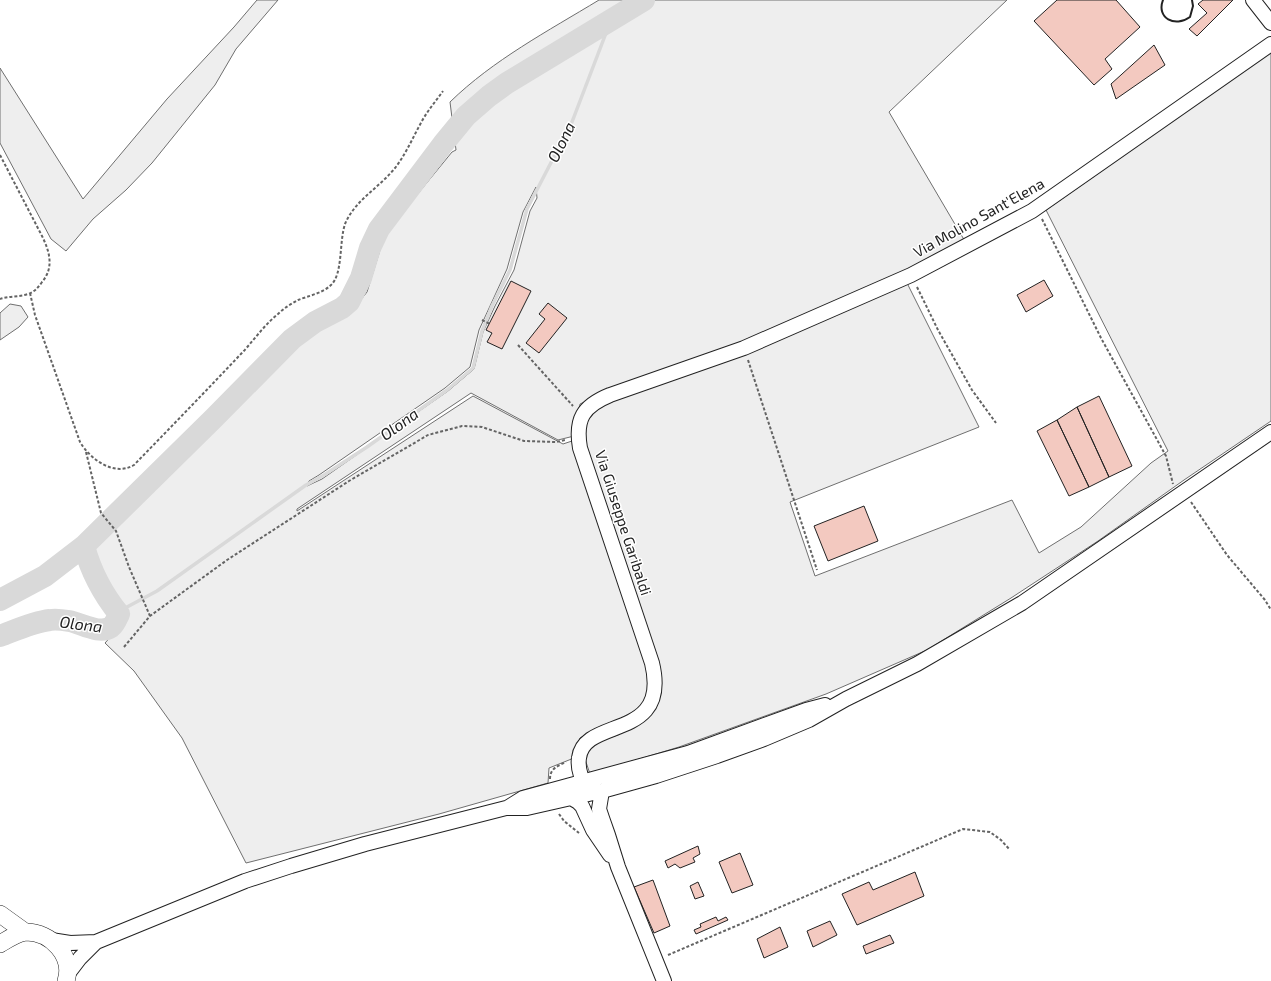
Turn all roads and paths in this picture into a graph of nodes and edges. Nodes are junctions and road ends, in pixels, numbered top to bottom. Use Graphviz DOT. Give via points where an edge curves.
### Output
graph roads {
  1 [pos="1253,0"];
  2 [pos="1271,22"];
  3 [pos="1271,44"];
  4 [pos="443,91"];
  5 [pos="0,155"];
  6 [pos="1037,209"];
  7 [pos="911,275"];
  8 [pos="30,293"];
  9 [pos="0,299"];
  10 [pos="482,320"];
  11 [pos="490,324"];
  12 [pos="518,344"];
  13 [pos="744,348"];
  14 [pos="582,415"];
  15 [pos="996,423"];
  16 [pos="1271,432"];
  17 [pos="578,437"];
  18 [pos="85,451"];
  19 [pos="1180,494"];
  20 [pos="817,570"];
  21 [pos="1271,610"];
  22 [pos="150,616"];
  23 [pos="124,647"];
  24 [pos="846,699"];
  25 [pos="749,731"];
  26 [pos="581,776"];
  27 [pos="602,791"];
  28 [pos="578,800"];
  29 [pos="506,808"];
  30 [pos="1010,850"];
  31 [pos="618,867"];
  32 [pos="0,914"];
  33 [pos="25,932"];
  34 [pos="51,940"];
  35 [pos="96,942"];
  36 [pos="0,944"];
  37 [pos="656,960"];
  38 [pos="66,978"];
  39 [pos="664,981"];
  1 -- 2 [label="street"];
  3 -- 6 [label="street, Via Molino Sant'Elena"];
  4 -- 18 [label="path" via="422,121 395,169 348,217 342,237 339,270 332,285 296,301 277,314 134,465 120,470 97,460"];
  5 -- 8 [label="path" via="48,249 50,270 36,290"];
  6 -- 7 [label="street, Via Molino Sant'Elena"];
  6 -- 19 [label="path" via="1101,338 1166,456"];
  7 -- 13 [label="street, Via Molino Sant'Elena"];
  7 -- 15 [label="path" via="972,390"];
  8 -- 9 [label="path"];
  8 -- 18 [label="path" via="74,427"];
  10 -- 11 [label="path"];
  12 -- 14 [label="path"];
  13 -- 14 [label="street" via="605,397 586,409"];
  13 -- 20 [label="path"];
  14 -- 17 [label="street, Via Giuseppe Garibaldi"];
  16 -- 19 [label="street"];
  17 -- 22 [label="path" via="556,442 524,441 482,427 462,426 428,435 349,481 227,560"];
  17 -- 26 [label="street, Via Giuseppe Garibaldi" via="656,678 653,697 647,709 634,720 594,738 584,747 579,758"];
  18 -- 22 [label="path" via="102,513 116,531"];
  19 -- 21 [label="path"];
  19 -- 24 [label="street" via="1022,603 917,664"];
  22 -- 23 [label="path"];
  24 -- 25 [label="street" via="806,710"];
  24 -- 27 [label="street" via="809,720 764,739"];
  25 -- 28 [label="street" via="696,757 584,789"];
  25 -- 29 [label="street" via="688,753 523,798"];
  27 -- 28 [label="street"];
  27 -- 31 [label="street" via="599,808"];
  28 -- 29 [label="street" via="527,808"];
  28 -- 31 [label="street"];
  29 -- 35 [label="street" via="365,844 245,881"];
  30 -- 37 [label="path" via="990,832 963,829"];
  31 -- 37 [label="street"];
  32 -- 33 [label="main road"];
  33 -- 34 [label="main road" via="36,933"];
  33 -- 36 [label="main road"];
  34 -- 35 [label="street" via="70,943"];
  34 -- 38 [label="main road" via="59,946 66,960"];
  35 -- 38 [label="street" via="80,958"];
  37 -- 39 [label="street"];
}
